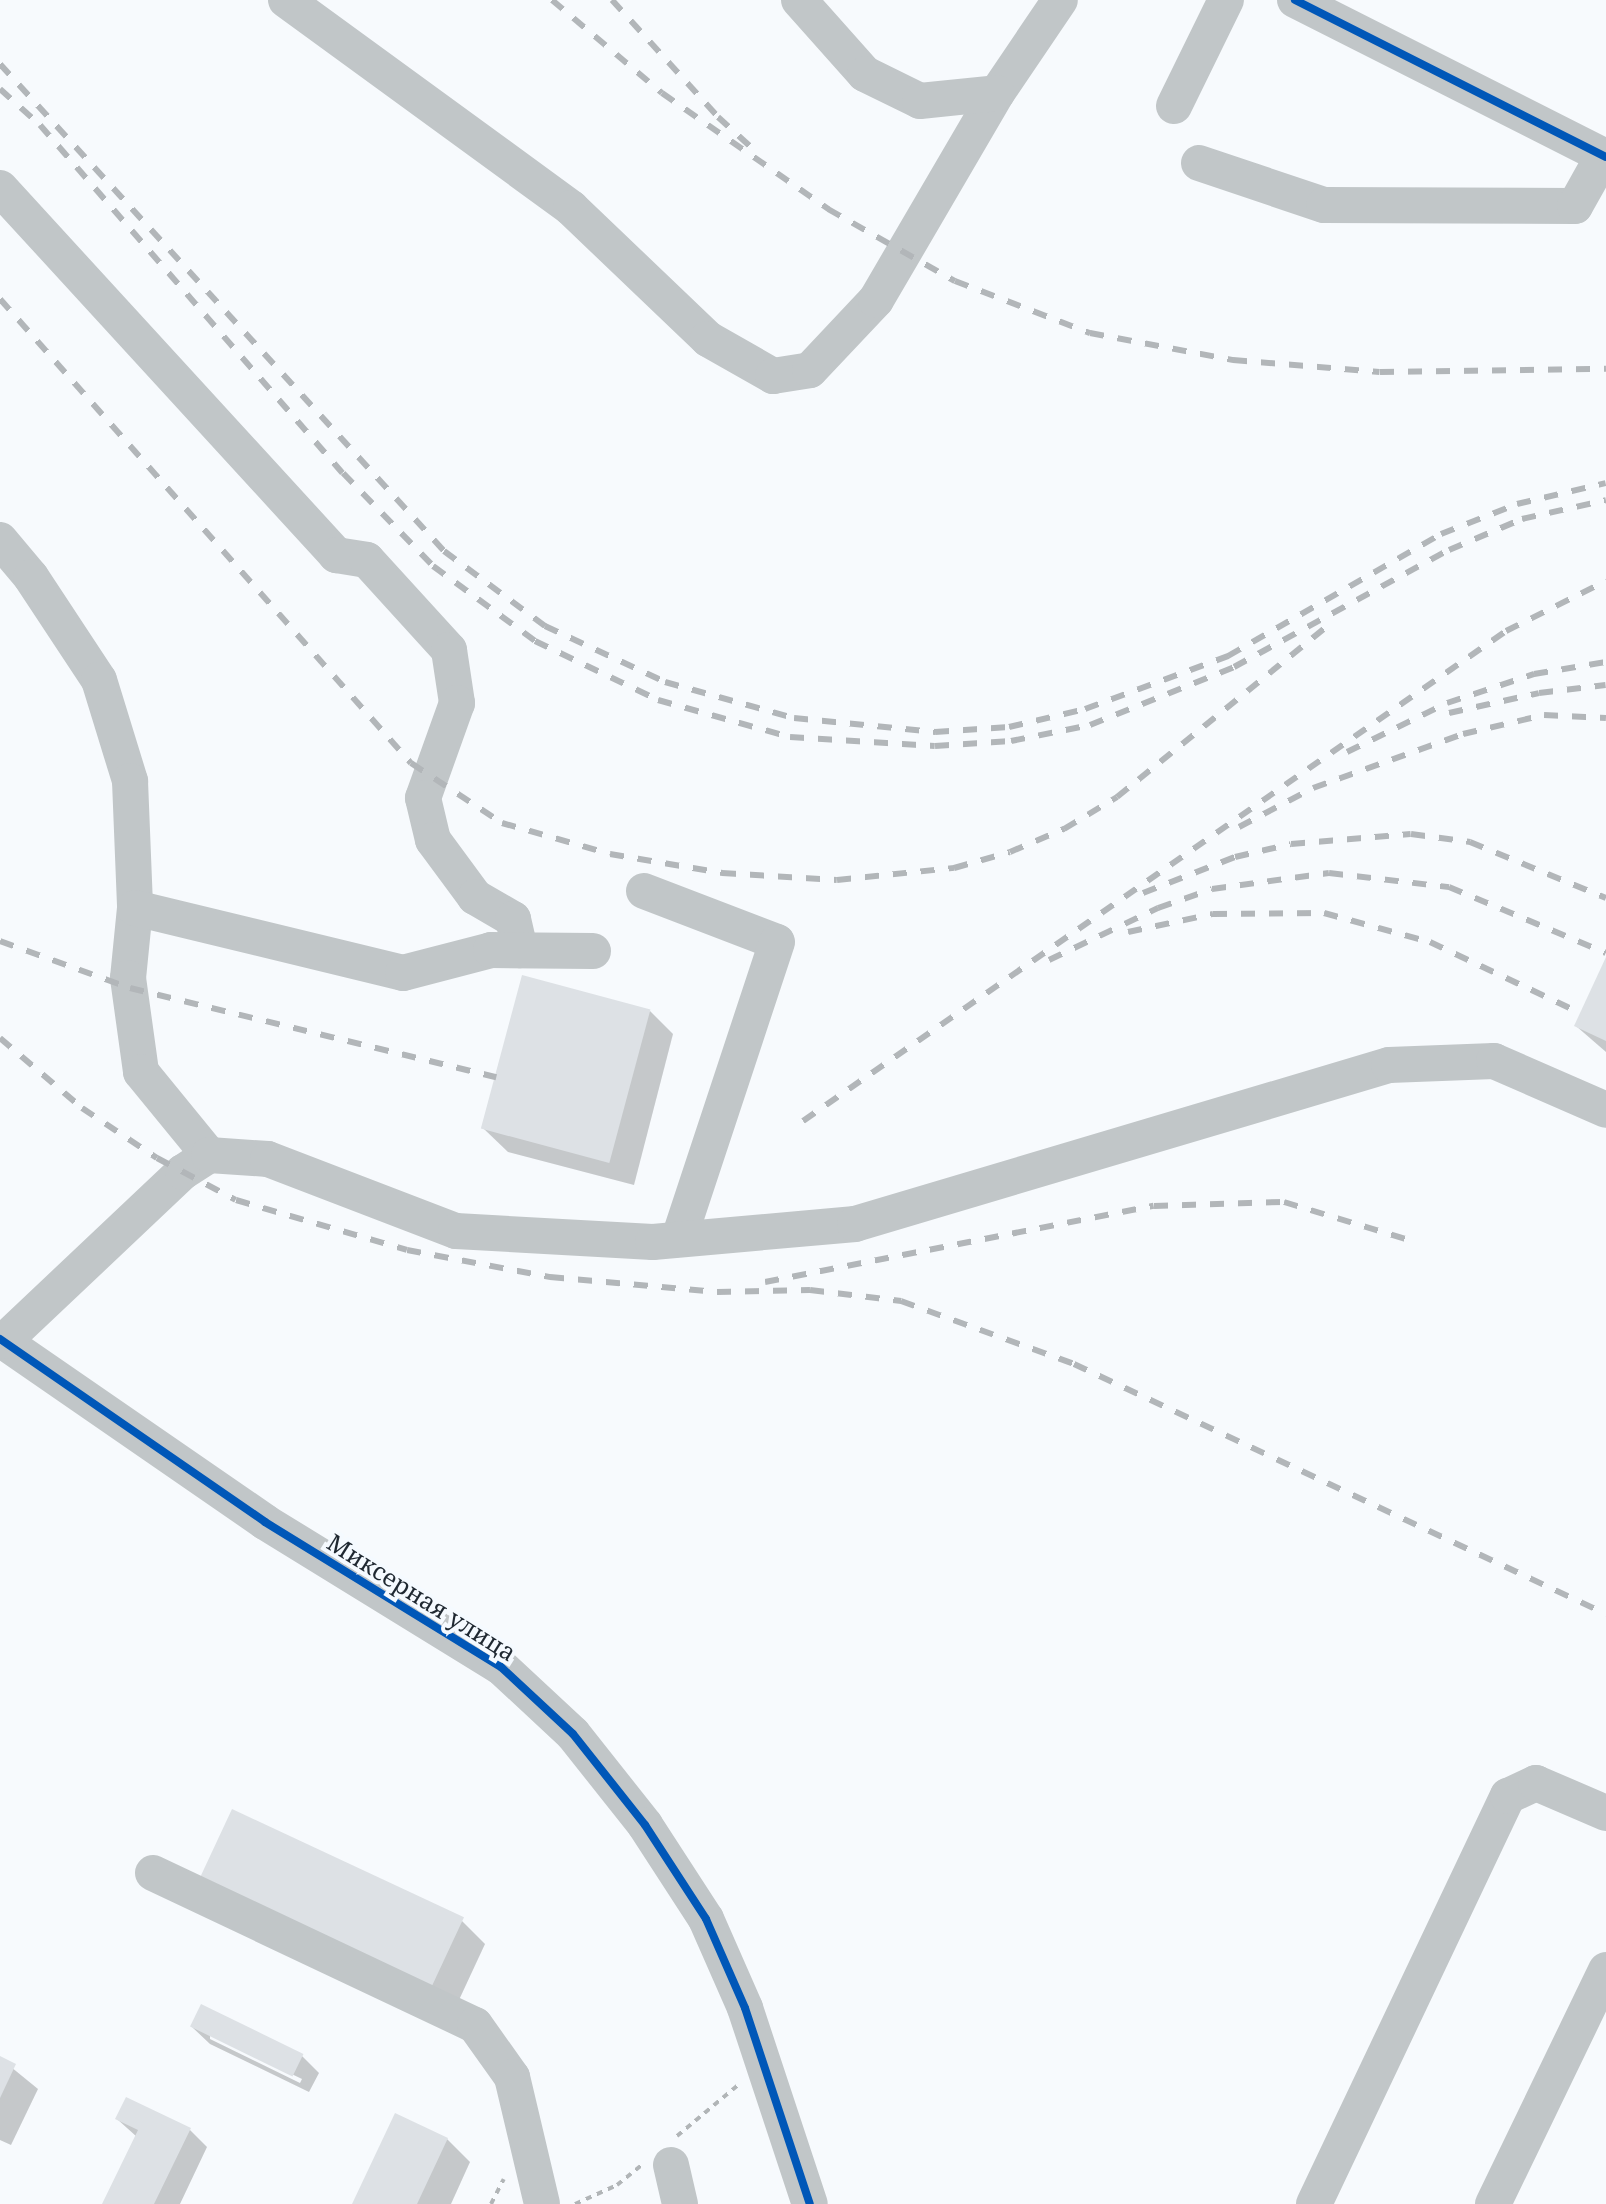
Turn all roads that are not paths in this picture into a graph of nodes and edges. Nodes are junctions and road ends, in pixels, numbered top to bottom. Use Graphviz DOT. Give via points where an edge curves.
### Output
graph roads {
  1 [pos="286,0"];
  2 [pos="799,0"];
  3 [pos="1060,0"];
  4 [pos="1226,0"];
  5 [pos="1295,0"];
  6 [pos="997,93"];
  7 [pos="1174,106"];
  8 [pos="1605,156"];
  9 [pos="1199,163"];
  10 [pos="0,188"];
  11 [pos="0,540"];
  12 [pos="644,891"];
  13 [pos="135,908"];
  14 [pos="520,950"];
  15 [pos="593,951"];
  16 [pos="1606,1110"];
  17 [pos="209,1155"];
  18 [pos="679,1239"];
  19 [pos="2,1340"];
  20 [pos="1606,1813"];
  21 [pos="153,1873"];
  22 [pos="1606,1970"];
  23 [pos="666,2153"];
  24 [pos="542,2204"];
  25 [pos="680,2204"];
  26 [pos="810,2204"];
  27 [pos="1314,2204"];
  28 [pos="1493,2204"];
  1 -- 6 [label="street" via="571,208 708,339 773,376 810,370 876,300"];
  2 -- 6 [label="street" via="865,74 920,101"];
  3 -- 6 [label="street"];
  4 -- 7 [label="street"];
  5 -- 8 [label="street"];
  8 -- 9 [label="street" via="1575,206 1324,205"];
  10 -- 14 [label="street" via="336,555 367,560 449,650 457,703 423,798 433,840 475,897 513,919"];
  11 -- 13 [label="street" via="99,680 130,781"];
  12 -- 18 [label="street" via="777,942"];
  13 -- 14 [label="street" via="403,973 491,950"];
  13 -- 17 [label="street" via="128,978 141,1072"];
  14 -- 15 [label="street"];
  16 -- 18 [label="street" via="1494,1061 1389,1065 855,1224"];
  17 -- 18 [label="street" via="268,1159 456,1231"];
  17 -- 19 [label="street" via="183,1172"];
  19 -- 26 [label="street, Миксерная улица" via="265,1522 501,1667 573,1734 645,1825 706,1919"];
  20 -- 27 [label="street" via="1536,1783 1508,1796"];
  21 -- 24 [label="street" via="475,2025 512,2077"];
  22 -- 28 [label="street"];
  23 -- 25 [label="street"];
}
